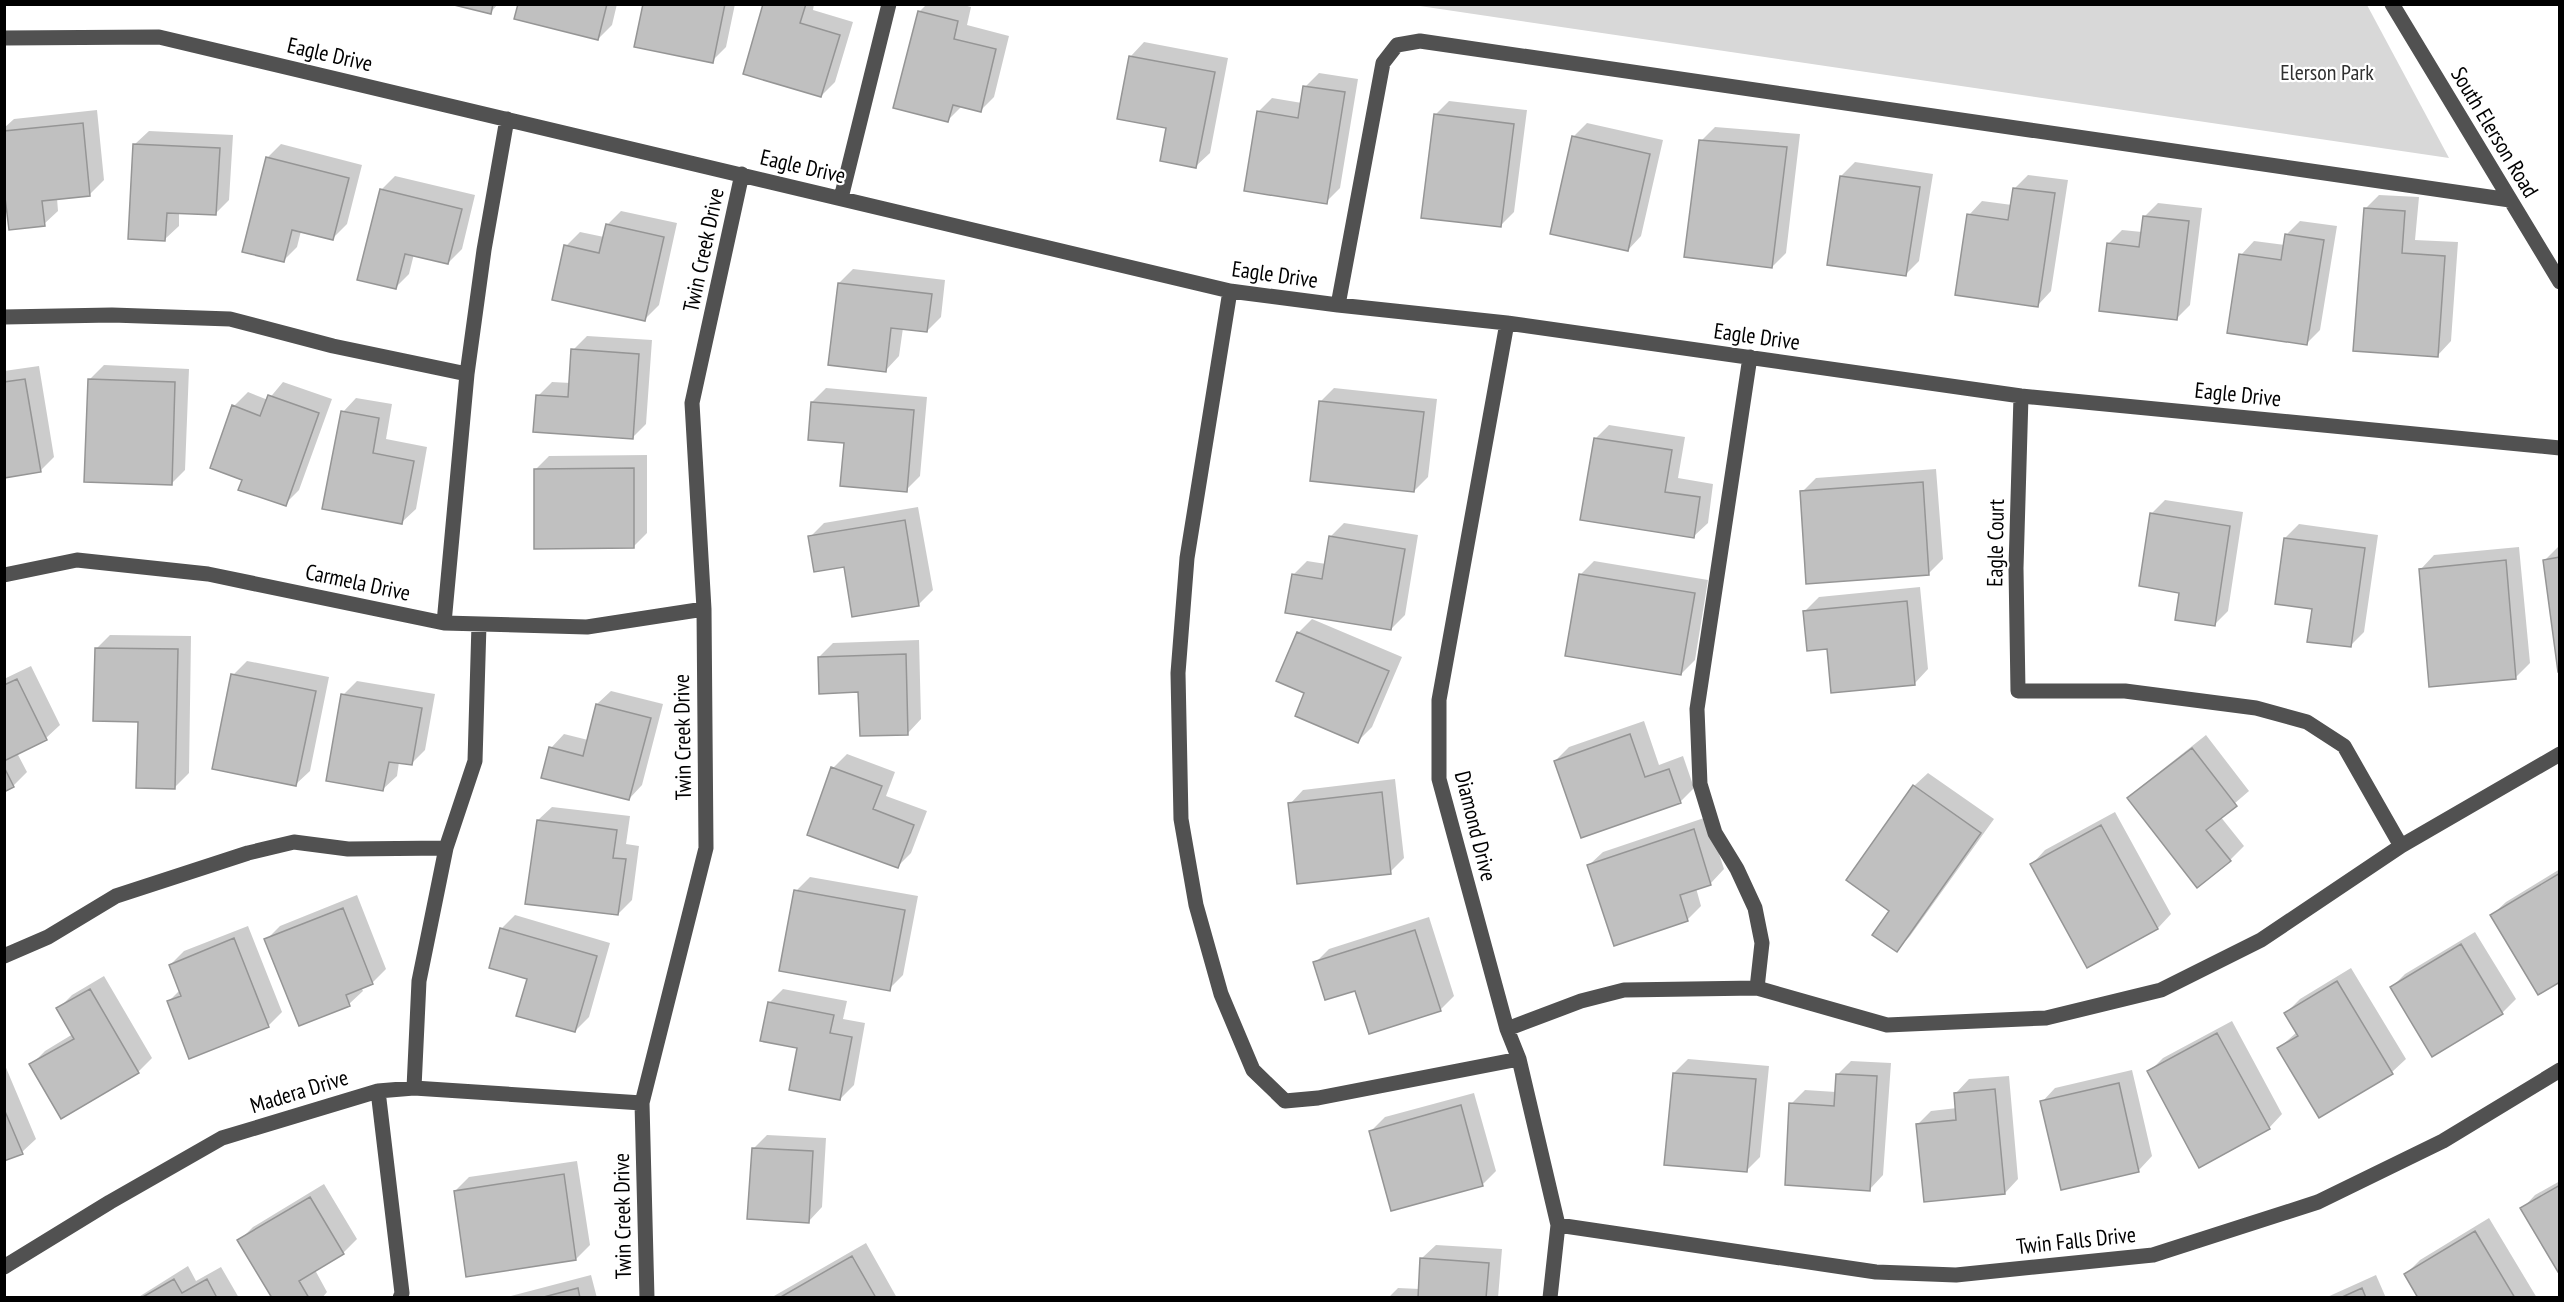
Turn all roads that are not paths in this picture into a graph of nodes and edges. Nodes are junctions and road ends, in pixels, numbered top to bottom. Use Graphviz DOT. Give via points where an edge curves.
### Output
graph roads {
  1 [pos="889,4"];
  2 [pos="2392,4"];
  3 [pos="4,38"];
  4 [pos="507,119"];
  5 [pos="742,174"];
  6 [pos="841,198"];
  7 [pos="2510,200"];
  8 [pos="2559,282"];
  9 [pos="1230,291"];
  10 [pos="1338,306"];
  11 [pos="4,317"];
  12 [pos="1507,323"];
  13 [pos="1750,357"];
  14 [pos="467,374"];
  15 [pos="2021,396"];
  16 [pos="2559,448"];
  17 [pos="4,575"];
  18 [pos="704,609"];
  19 [pos="444,623"];
  20 [pos="479,624"];
  21 [pos="2559,754"];
  22 [pos="2401,846"];
  23 [pos="446,848"];
  24 [pos="4,956"];
  25 [pos="1757,988"];
  26 [pos="1507,1029"];
  27 [pos="1519,1059"];
  28 [pos="2559,1070"];
  29 [pos="414,1088"];
  30 [pos="378,1091"];
  31 [pos="642,1103"];
  32 [pos="1558,1225"];
  33 [pos="4,1267"];
  34 [pos="400,1298"];
  35 [pos="647,1298"];
  36 [pos="1550,1298"];
  1 -- 6 [label="street"];
  2 -- 7 [label="street, South Elerson Road"];
  3 -- 4 [label="street, Eagle Drive" via="159,37"];
  4 -- 5 [label="street, Eagle Drive"];
  4 -- 14 [label="street"];
  5 -- 6 [label="street, Eagle Drive"];
  5 -- 18 [label="street, Twin Creek Drive" via="692,403"];
  6 -- 9 [label="street, Eagle Drive"];
  7 -- 8 [label="street, South Elerson Road"];
  7 -- 10 [label="street" via="1419,41 1397,45 1383,63"];
  9 -- 10 [label="street, Eagle Drive"];
  9 -- 27 [label="street" via="1187,558 1178,673 1181,819 1196,905 1221,994 1253,1070 1286,1101"];
  10 -- 12 [label="street, Eagle Drive"];
  11 -- 14 [label="street" via="112,315 230,320"];
  12 -- 13 [label="street, Eagle Drive"];
  12 -- 26 [label="street, Diamond Drive" via="1438,700 1438,779"];
  13 -- 15 [label="street, Eagle Drive"];
  13 -- 25 [label="street" via="1697,709 1700,784 1715,833 1755,908 1762,943"];
  14 -- 19 [label="street"];
  15 -- 16 [label="street, Eagle Drive"];
  15 -- 22 [label="street, Eagle Court" via="2016,568 2018,691 2125,691 2256,708 2307,722 2344,746"];
  17 -- 19 [label="street, Carmela Drive" via="77,560 208,574"];
  18 -- 20 [label="street, Carmela Drive" via="587,627"];
  18 -- 31 [label="street, Twin Creek Drive" via="706,848"];
  19 -- 20 [label="street, Carmela Drive"];
  20 -- 23 [label="street" via="475,761"];
  21 -- 22 [label="street"];
  22 -- 25 [label="street" via="2261,940 2162,990 2046,1018 1887,1025"];
  23 -- 24 [label="street" via="348,849 294,842 116,896 48,937"];
  23 -- 29 [label="street" via="419,981"];
  25 -- 26 [label="street" via="1624,990 1581,1001"];
  26 -- 27 [label="street, Diamond Drive"];
  27 -- 32 [label="street, Diamond Drive"];
  28 -- 32 [label="street, Twin Falls Drive" via="2443,1141 2318,1202 2153,1255 1956,1275 1888,1272"];
  29 -- 30 [label="street, Madera Drive"];
  29 -- 31 [label="street, Madera Drive"];
  30 -- 33 [label="street, Madera Drive" via="222,1138"];
  30 -- 34 [label="street"];
  31 -- 35 [label="street, Twin Creek Drive"];
  32 -- 36 [label="street, Diamond Drive"];
}
